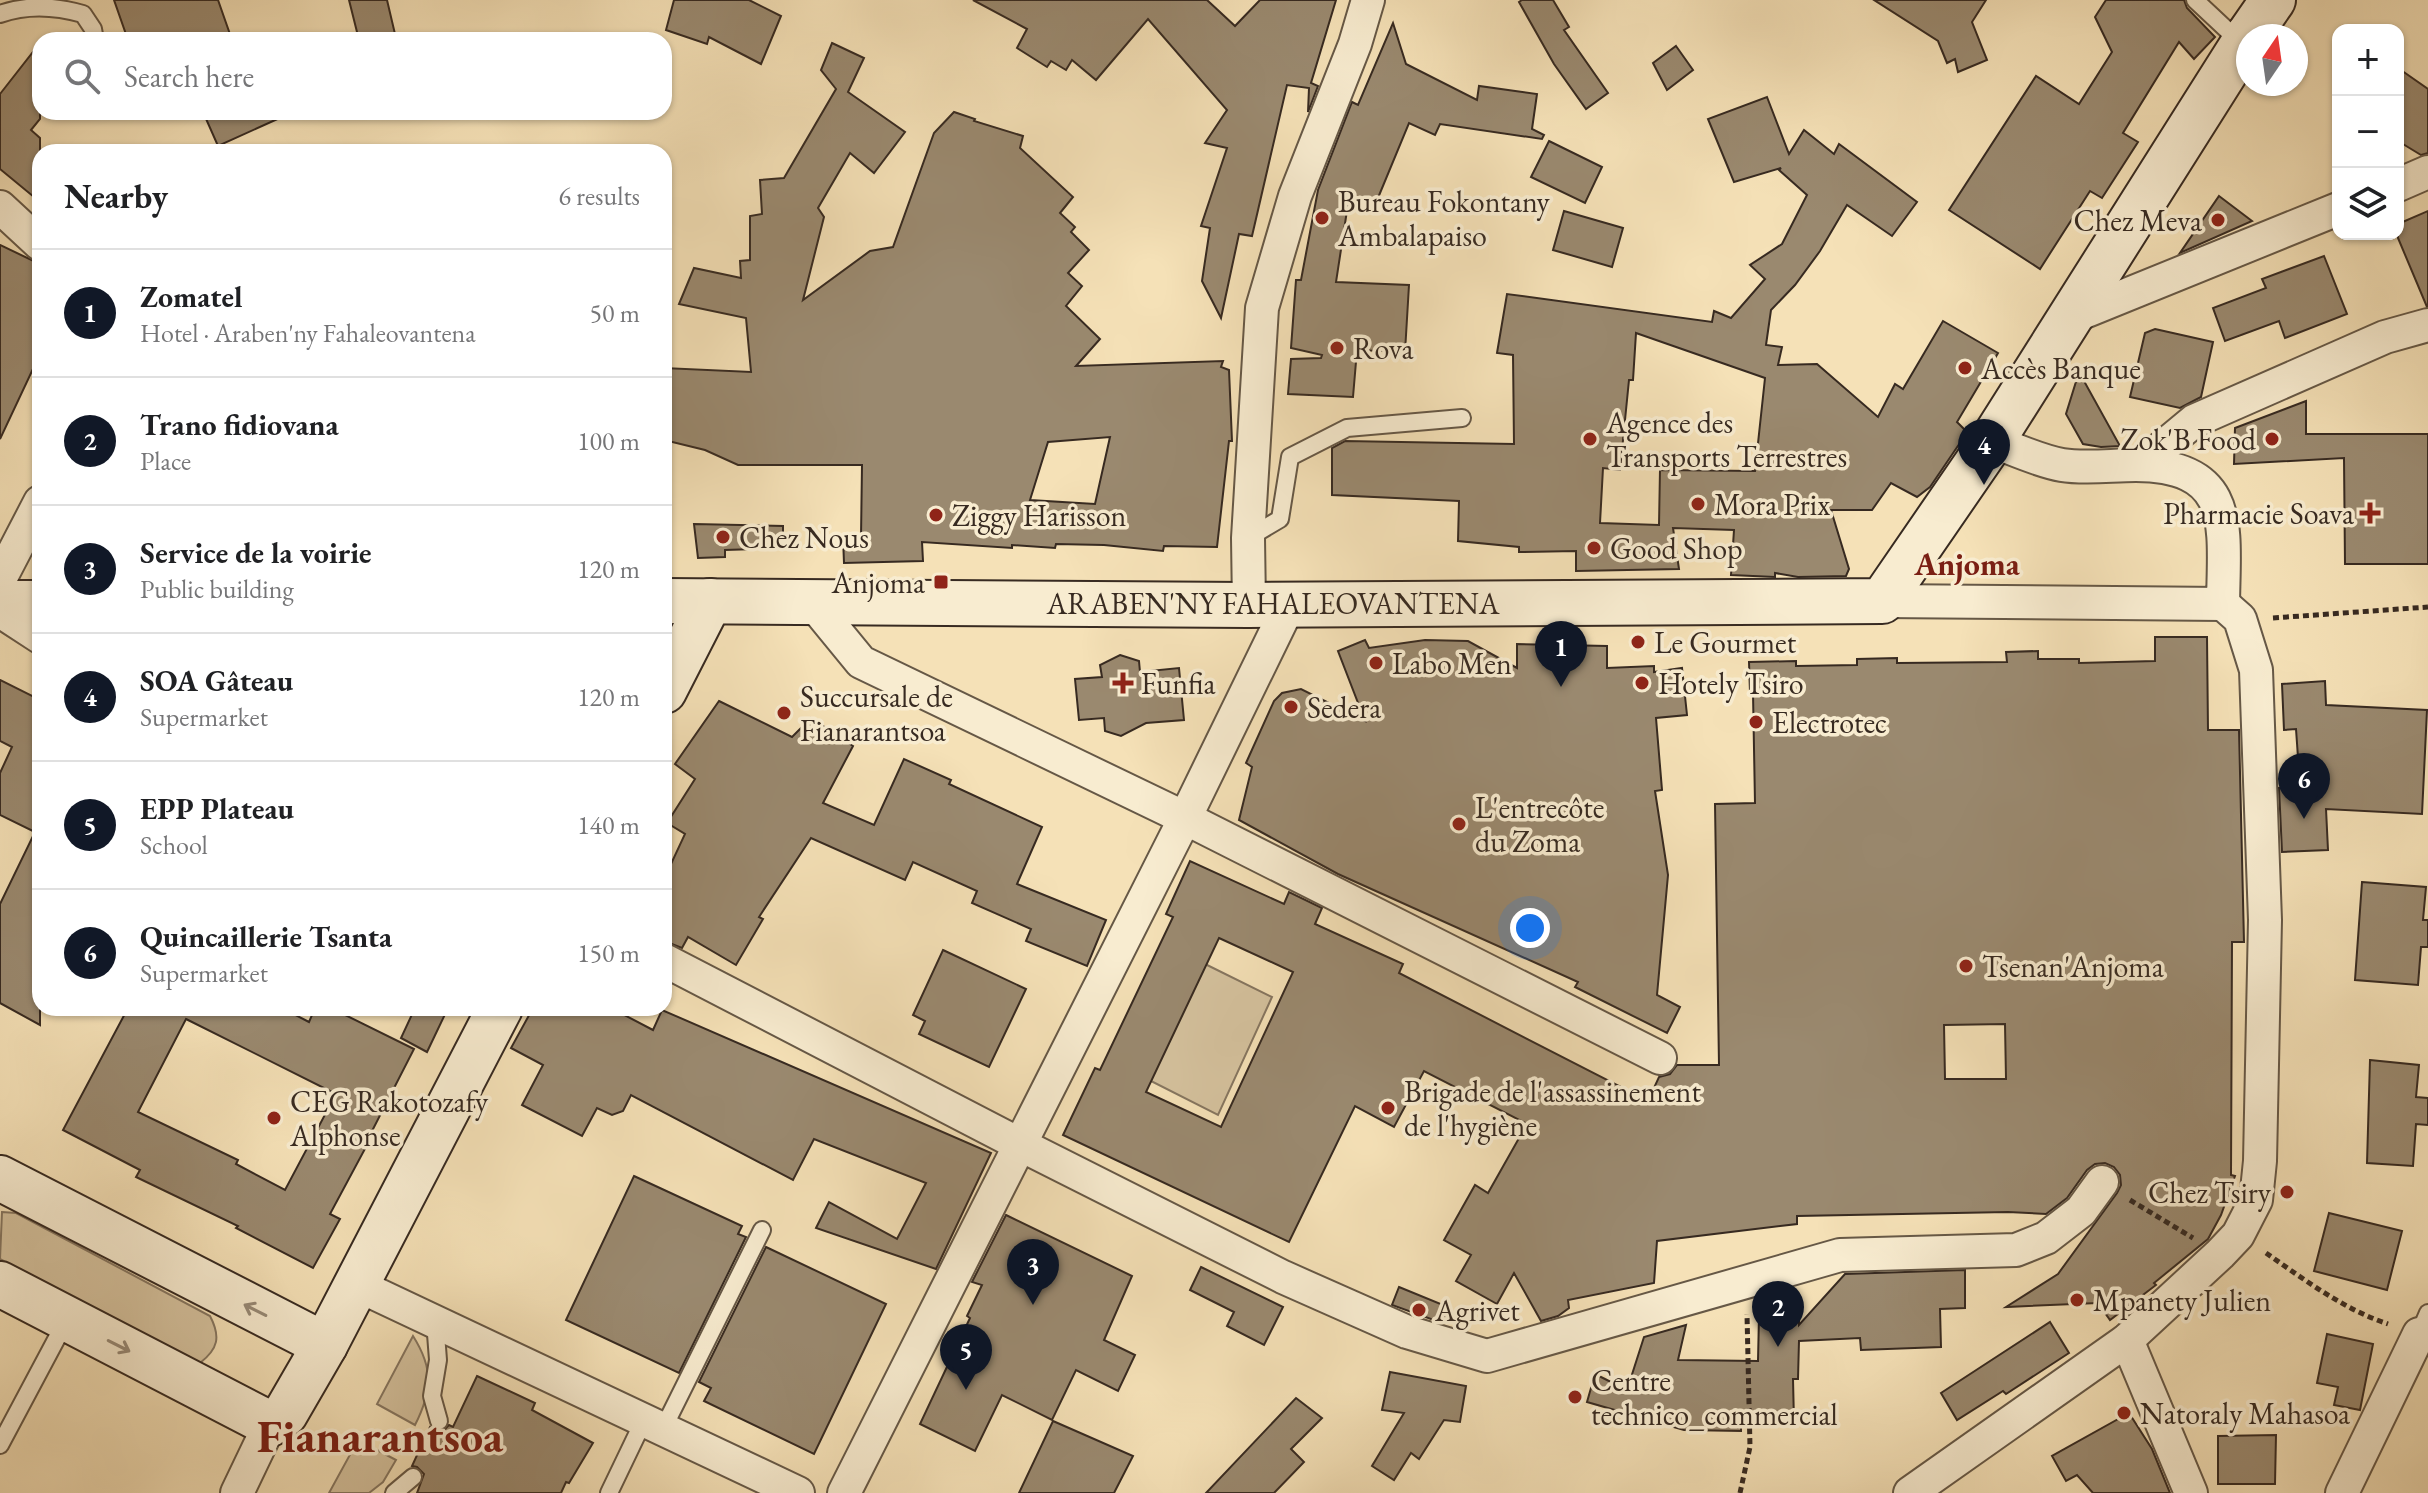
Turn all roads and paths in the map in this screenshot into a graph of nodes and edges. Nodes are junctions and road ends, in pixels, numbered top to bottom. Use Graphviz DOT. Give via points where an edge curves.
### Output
graph roads {
  1 [pos="1368,0"];
  2 [pos="2195,0"];
  3 [pos="2273,0"];
  4 [pos="0,14"];
  5 [pos="2256,24"];
  6 [pos="2236,31"];
  7 [pos="94,32"];
  8 [pos="2236,55"];
  9 [pos="2428,172"];
  10 [pos="2404,182"];
  11 [pos="0,207"];
  12 [pos="2332,211"];
  13 [pos="32,237"];
  14 [pos="2067,319"];
  15 [pos="2428,325"];
  16 [pos="1462,418"];
  17 [pos="1992,441"];
  18 [pos="2141,465"];
  19 [pos="32,517"];
  20 [pos="1248,538"];
  21 [pos="0,579"];
  22 [pos="672,601"];
  23 [pos="710,601"];
  24 [pos="811,601"];
  25 [pos="1882,601"];
  26 [pos="0,603"];
  27 [pos="32,603"];
  28 [pos="2223,604"];
  29 [pos="1269,605"];
  30 [pos="2428,607"];
  31 [pos="0,611"];
  32 [pos="2281,618"];
  33 [pos="32,632"];
  34 [pos="672,675"];
  35 [pos="1185,818"];
  36 [pos="672,964"];
  37 [pos="496,1016"];
  38 [pos="1660,1058"];
  39 [pos="1021,1145"];
  40 [pos="0,1178"];
  41 [pos="2102,1182"];
  42 [pos="762,1230"];
  43 [pos="2229,1245"];
  44 [pos="1746,1281"];
  45 [pos="0,1284"];
  46 [pos="355,1284"];
  47 [pos="67,1319"];
  48 [pos="435,1321"];
  49 [pos="2423,1324"];
  50 [pos="2127,1340"];
  51 [pos="325,1345"];
  52 [pos="439,1421"];
  53 [pos="270,1424"];
  54 [pos="654,1425"];
  55 [pos="0,1445"];
  56 [pos="413,1477"];
  57 [pos="237,1493"];
  58 [pos="394,1493"];
  59 [pos="609,1493"];
  60 [pos="798,1493"];
  61 [pos="844,1493"];
  62 [pos="1740,1493"];
  63 [pos="1910,1493"];
  64 [pos="2191,1493"];
  65 [pos="2342,1493"];
  1 -- 20 [label="street" via="1295,196 1262,308"];
  2 -- 6 [label="lane"];
  3 -- 5 [label="street"];
  4 -- 7 [label="lane" via="18,7 61,8 83,14"];
  8 -- 14 [label="street"];
  9 -- 10 [label="street"];
  11 -- 13 [label="street"];
  12 -- 14 [label="street"];
  14 -- 17 [label="street"];
  15 -- 18 [label="street" via="2385,337 2194,421"];
  16 -- 20 [label="lane" via="1347,428 1290,457 1280,519"];
  17 -- 18 [label="street" via="2062,465"];
  17 -- 25 [label="street"];
  18 -- 28 [label="street" via="2189,473 2214,495 2224,529"];
  19 -- 21 [label="street"];
  20 -- 29 [label="street"];
  22 -- 23 [label="street, ARABEN'NY FAHALEOVANTENA"];
  23 -- 24 [label="street, ARABEN'NY FAHALEOVANTENA"];
  23 -- 34 [label="street"];
  24 -- 29 [label="street, ARABEN'NY FAHALEOVANTENA"];
  24 -- 35 [label="street" via="861,662"];
  25 -- 28 [label="street"];
  25 -- 29 [label="street, ARABEN'NY FAHALEOVANTENA"];
  26 -- 27 [label="street"];
  28 -- 43 [label="street" via="2240,619 2256,670 2265,920 2256,1200"];
  29 -- 35 [label="street"];
  30 -- 32 [label="path"];
  31 -- 33 [label="street"];
  35 -- 38 [label="street"];
  35 -- 39 [label="street"];
  36 -- 39 [label="street"];
  37 -- 46 [label="street"];
  39 -- 44 [label="street" via="1283,1277 1407,1332 1487,1356"];
  39 -- 61 [label="street"];
  51 -- 40 [label="street, one-way"];
  41 -- 43 [label="path"];
  41 -- 44 [label="street" via="2081,1211 2046,1238 2016,1250 1840,1255"];
  42 -- 54 [label="lane"];
  43 -- 49 [label="path" via="2372,1319"];
  43 -- 50 [label="street"];
  44 -- 62 [label="path" via="1750,1447"];
  45 -- 47 [label="street"];
  46 -- 48 [label="street"];
  46 -- 51 [label="street"];
  47 -- 53 [label="street, one-way"];
  47 -- 55 [label="lane"];
  48 -- 52 [label="lane" via="438,1360 432,1396"];
  48 -- 54 [label="street"];
  49 -- 65 [label="street"];
  50 -- 63 [label="street"];
  50 -- 64 [label="street"];
  51 -- 53 [label="street" via="285,1414"];
  53 -- 57 [label="street"];
  54 -- 59 [label="lane"];
  54 -- 60 [label="street"];
  56 -- 58 [label="lane"];
}
